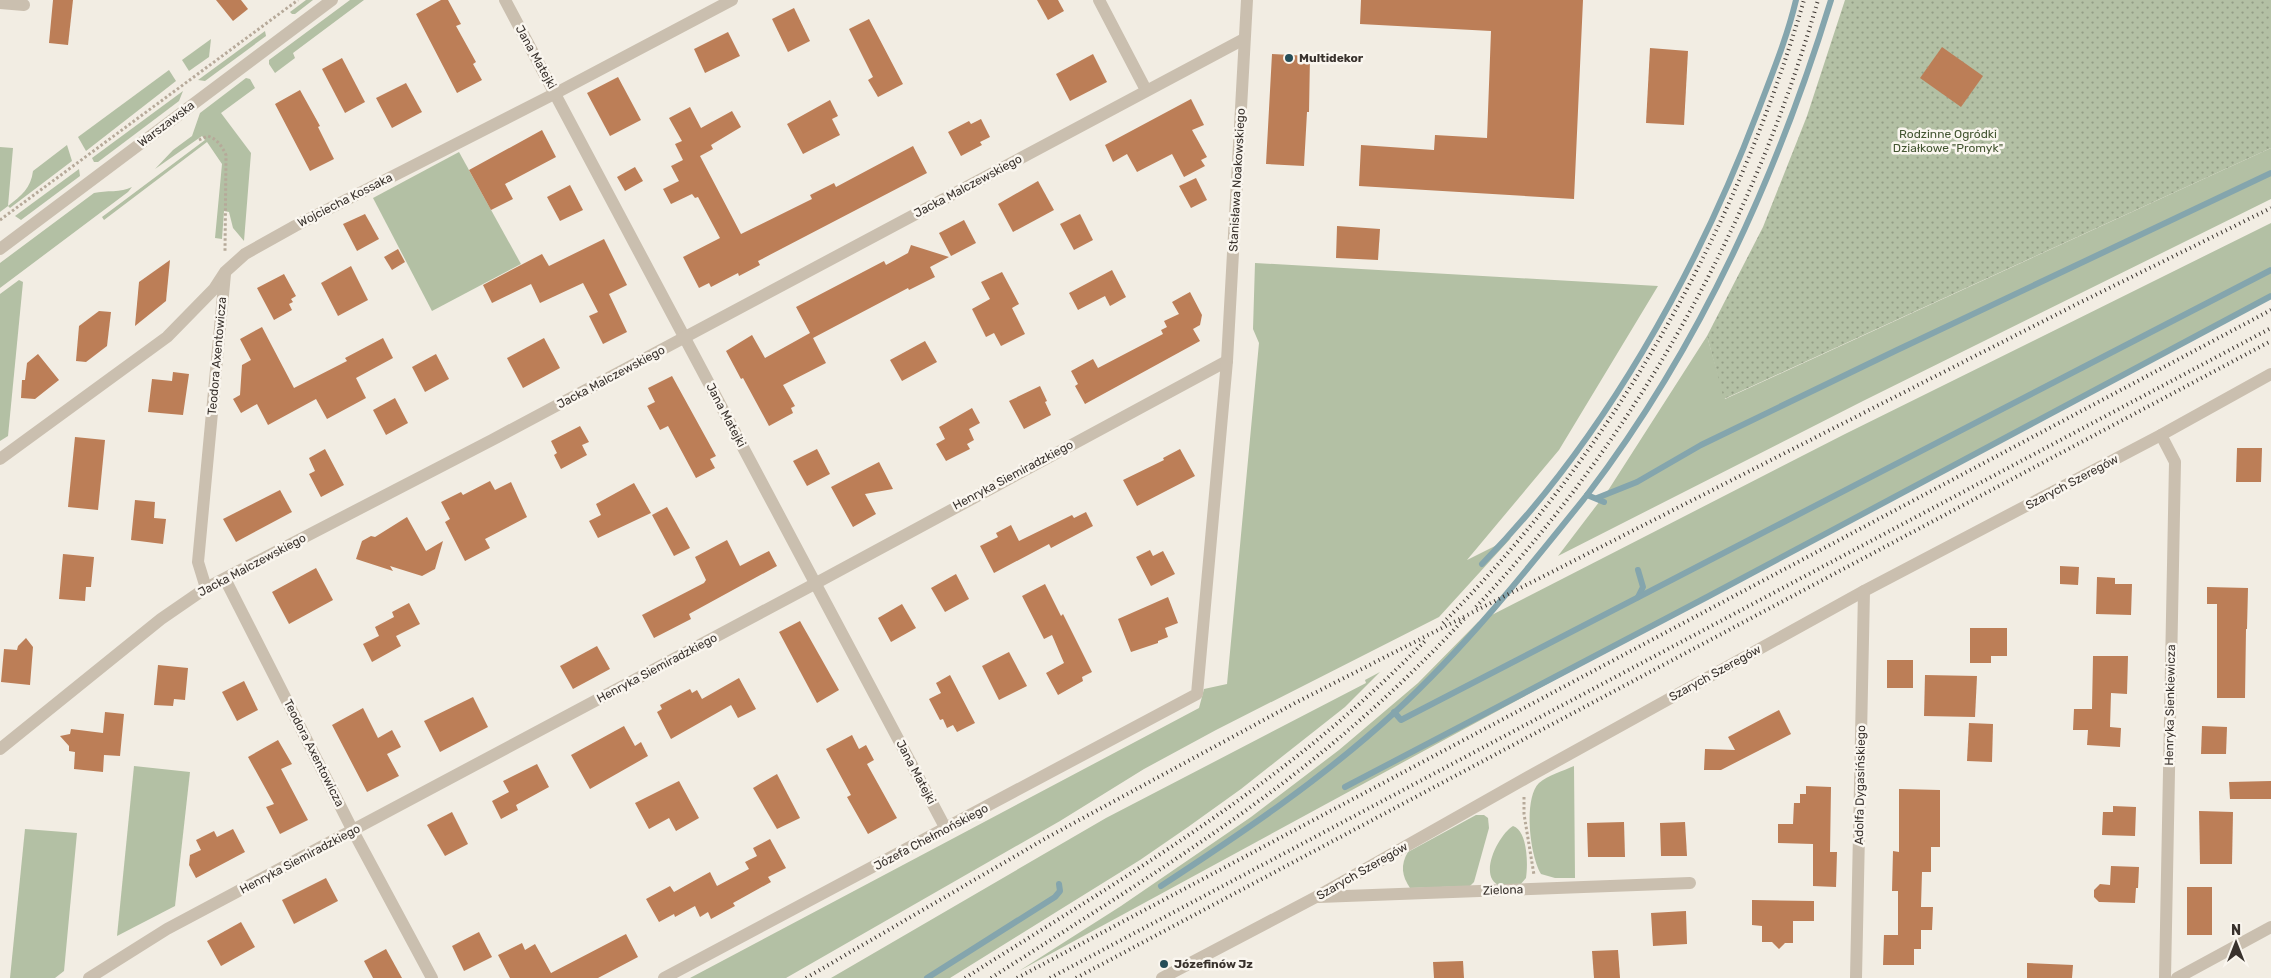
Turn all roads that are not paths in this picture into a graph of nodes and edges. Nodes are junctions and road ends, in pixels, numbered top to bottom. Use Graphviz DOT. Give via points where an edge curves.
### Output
graph roads {
  1 [pos="332,0"];
  2 [pos="505,0"];
  3 [pos="732,0"];
  4 [pos="1099,0"];
  5 [pos="1247,0"];
  6 [pos="0,2"];
  7 [pos="24,5"];
  8 [pos="1244,38"];
  9 [pos="1146,90"];
  10 [pos="556,93"];
  11 [pos="0,249"];
  12 [pos="225,272"];
  13 [pos="685,337"];
  14 [pos="1227,361"];
  15 [pos="2271,374"];
  16 [pos="2161,435"];
  17 [pos="0,459"];
  18 [pos="225,579"];
  19 [pos="815,583"];
  20 [pos="206,588"];
  21 [pos="1864,591"];
  22 [pos="1197,694"];
  23 [pos="0,749"];
  24 [pos="946,829"];
  25 [pos="353,831"];
  26 [pos="1690,884"];
  27 [pos="1316,898"];
  28 [pos="2271,927"];
  29 [pos="89,978"];
  30 [pos="432,978"];
  31 [pos="664,978"];
  32 [pos="1162,978"];
  33 [pos="1856,978"];
  34 [pos="2165,978"];
  35 [pos="2177,978"];
  1 -- 11 [label="street, Warszawska"];
  2 -- 10 [label="street, Jana Matejki"];
  3 -- 10 [label="street, Wojciecha Kossaka"];
  4 -- 9 [label="street"];
  5 -- 8 [label="street, Stanisława Noakowskiego"];
  6 -- 7 [label="street"];
  8 -- 9 [label="street, Jacka Malczewskiego"];
  8 -- 14 [label="street, Stanisława Noakowskiego"];
  9 -- 13 [label="street, Jacka Malczewskiego"];
  10 -- 12 [label="street, Wojciecha Kossaka" via="295,226 245,254"];
  10 -- 13 [label="street, Jana Matejki"];
  12 -- 17 [label="street, Wojciecha Kossaka" via="214,289 167,337"];
  12 -- 20 [label="street, Teodora Axentowicza" via="198,562"];
  13 -- 18 [label="street, Jacka Malczewskiego"];
  13 -- 19 [label="street, Jana Matejki"];
  14 -- 19 [label="street, Henryka Siemiradzkiego"];
  14 -- 22 [label="street, Stanisława Noakowskiego"];
  15 -- 16 [label="street, Szarych Szeregów"];
  16 -- 21 [label="street, Szarych Szeregów"];
  16 -- 34 [label="street, Henryka Sienkiewicza" via="2174,462"];
  18 -- 20 [label="street, Jacka Malczewskiego"];
  18 -- 25 [label="street, Teodora Axentowicza"];
  19 -- 24 [label="street, Jana Matejki"];
  19 -- 25 [label="street, Henryka Siemiradzkiego"];
  20 -- 23 [label="street, Jacka Malczewskiego" via="161,619"];
  21 -- 27 [label="street, Szarych Szeregów" via="1528,776"];
  21 -- 33 [label="street, Adolfa Dygasińskiego"];
  22 -- 24 [label="street, Józefa Chełmońskiego"];
  24 -- 31 [label="street, Józefa Chełmońskiego"];
  25 -- 29 [label="street, Henryka Siemiradzkiego" via="167,929"];
  25 -- 30 [label="street, Teodora Axentowicza"];
  26 -- 27 [label="street, Zielona"];
  27 -- 32 [label="street, Szarych Szeregów"];
  28 -- 35 [label="street"];
}
